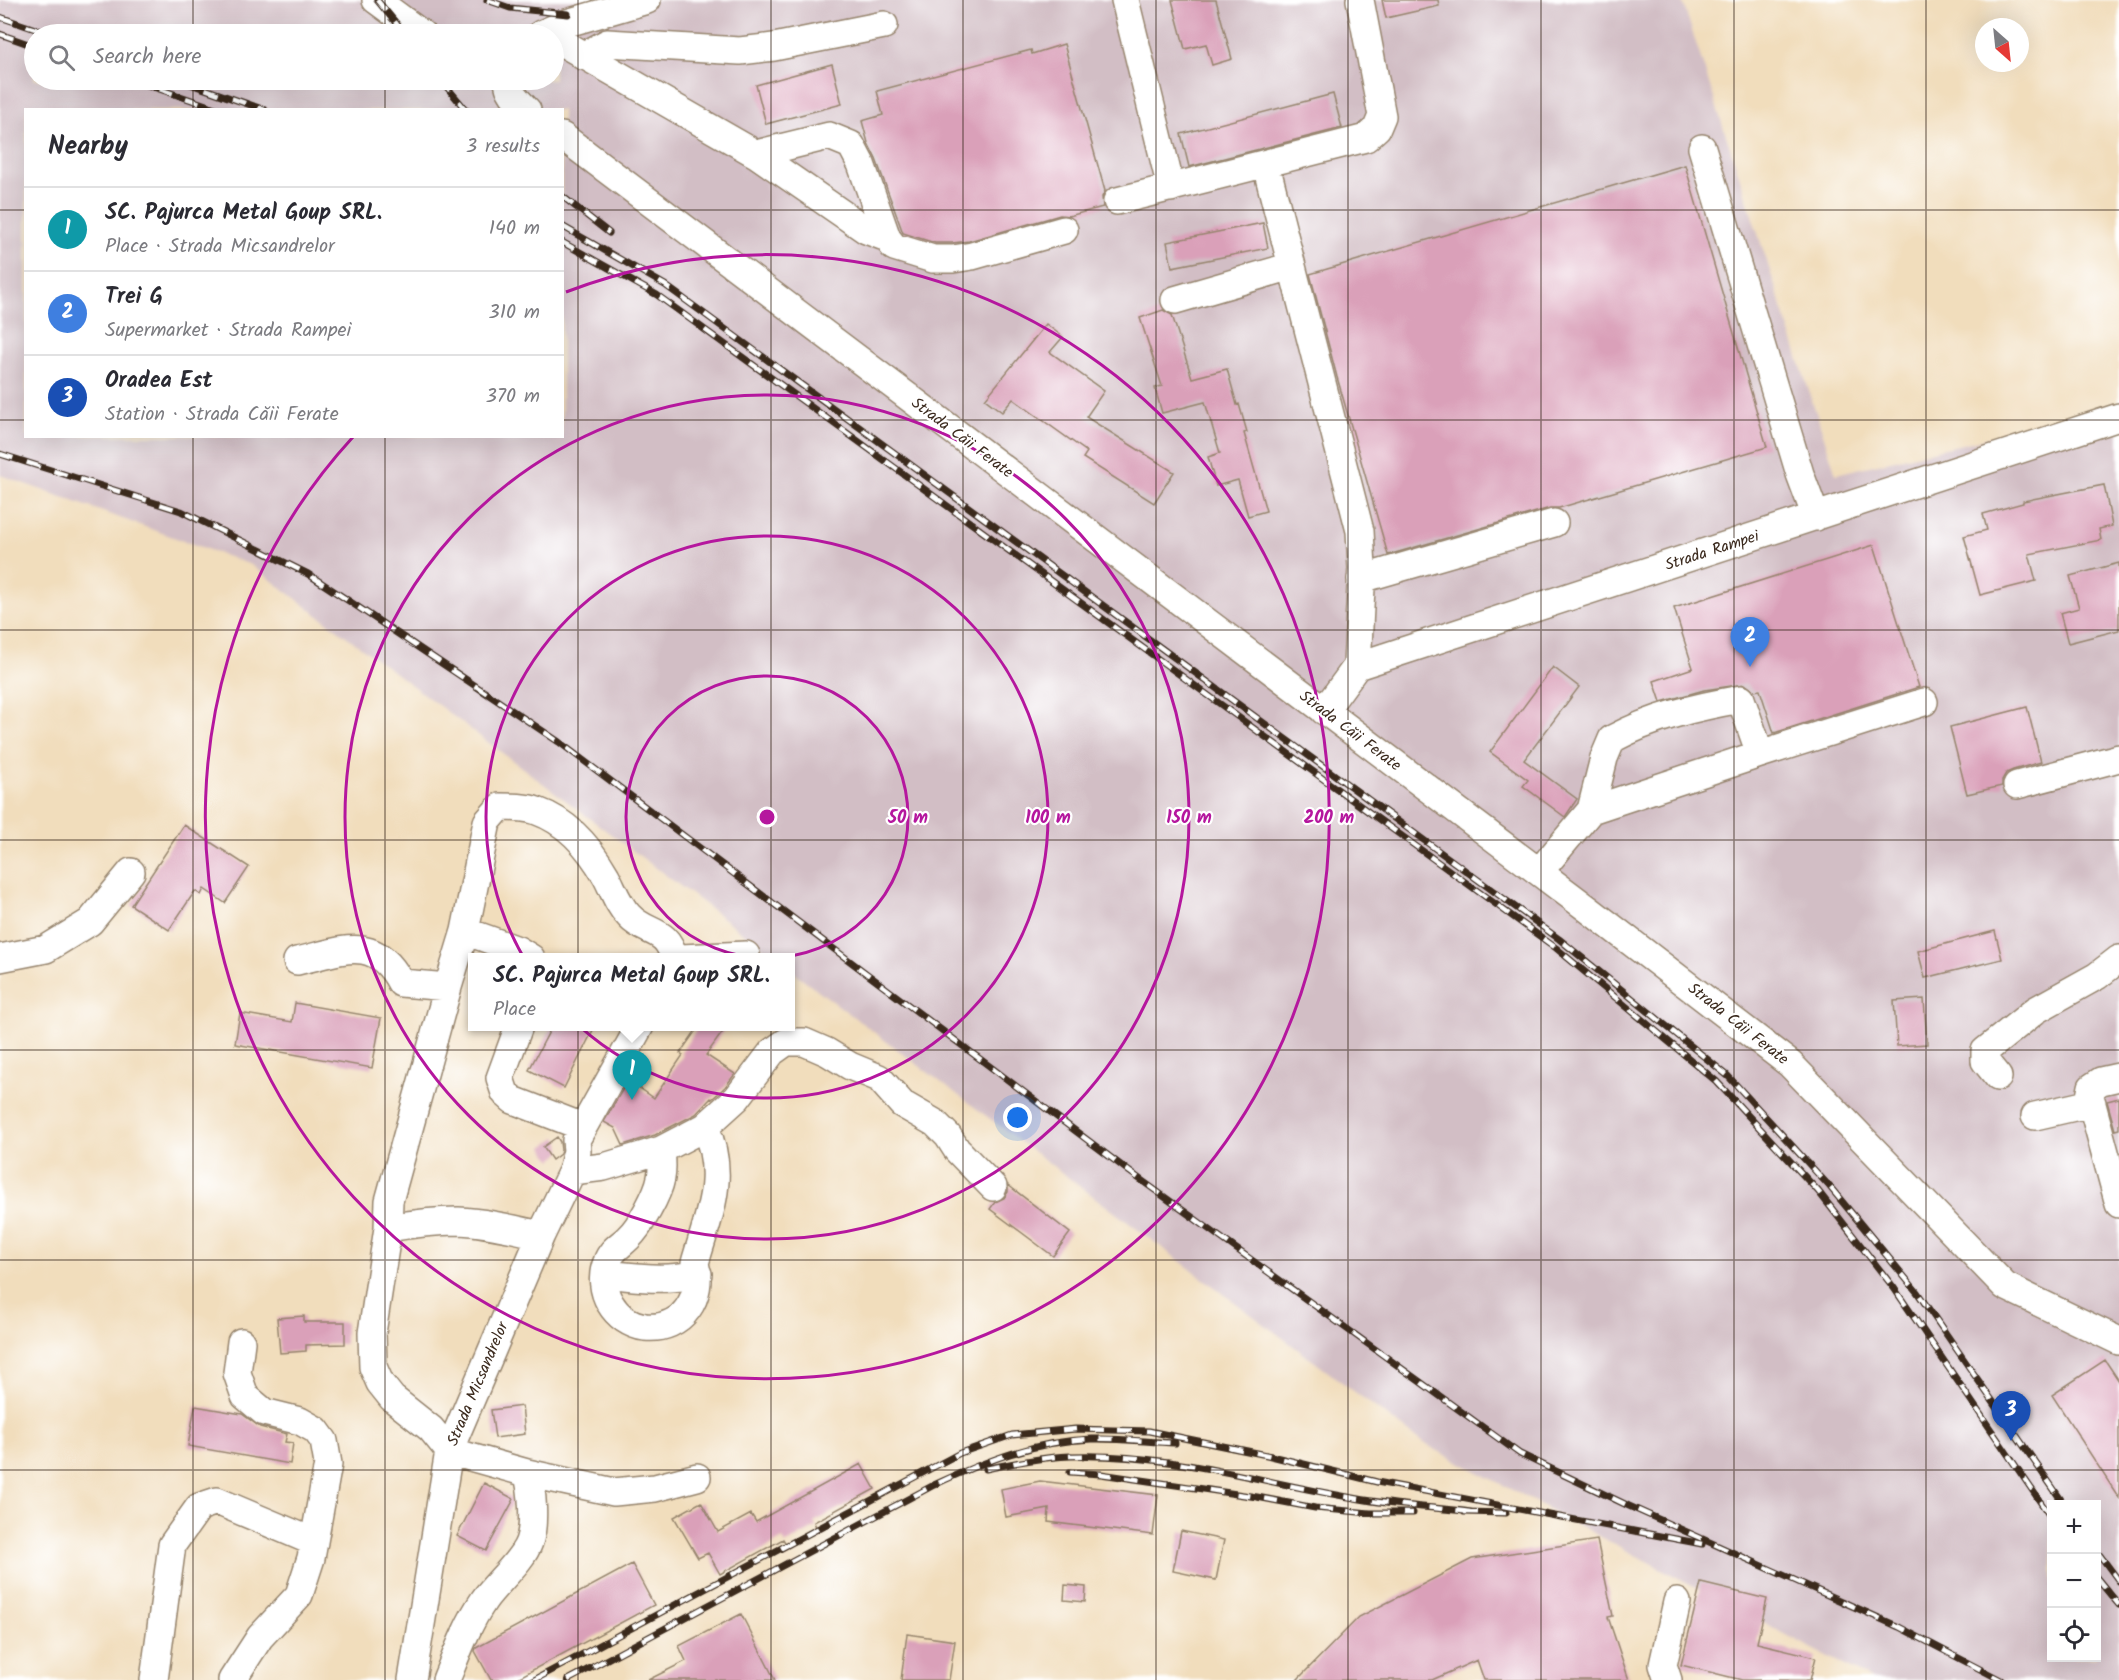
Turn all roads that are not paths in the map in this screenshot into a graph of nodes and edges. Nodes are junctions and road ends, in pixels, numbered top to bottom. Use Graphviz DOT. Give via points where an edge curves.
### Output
graph roads {
  1 [pos="376,0"];
  2 [pos="647,0"];
  3 [pos="1125,0"];
  4 [pos="1360,0"];
  5 [pos="408,24"];
  6 [pos="564,25"];
  7 [pos="884,25"];
  8 [pos="564,45"];
  9 [pos="583,56"];
  10 [pos="510,90"];
  11 [pos="525,108"];
  12 [pos="564,138"];
  13 [pos="1702,148"];
  14 [pos="756,154"];
  15 [pos="1266,165"];
  16 [pos="1171,188"];
  17 [pos="1117,201"];
  18 [pos="1064,230"];
  19 [pos="887,238"];
  20 [pos="1292,266"];
  21 [pos="1175,300"];
  22 [pos="2119,417"];
  23 [pos="1816,517"];
  24 [pos="1554,523"];
  25 [pos="1361,579"];
  26 [pos="1357,666"];
  27 [pos="1924,702"];
  28 [pos="1324,711"];
  29 [pos="1760,754"];
  30 [pos="2119,758"];
  31 [pos="2017,785"];
  32 [pos="1591,810"];
  33 [pos="131,872"];
  34 [pos="1539,872"];
  35 [pos="465,931"];
  36 [pos="524,953"];
  37 [pos="673,953"];
  38 [pos="0,958"];
  39 [pos="2119,959"];
  40 [pos="297,961"];
  41 [pos="448,987"];
  42 [pos="517,1031"];
  43 [pos="637,1031"];
  44 [pos="1998,1077"];
  45 [pos="2119,1077"];
  46 [pos="2092,1103"];
  47 [pos="2035,1116"];
  48 [pos="583,1127"];
  49 [pos="705,1127"];
  50 [pos="661,1150"];
  51 [pos="572,1171"];
  52 [pos="993,1187"];
  53 [pos="2119,1204"];
  54 [pos="388,1228"];
  55 [pos="541,1235"];
  56 [pos="604,1274"];
  57 [pos="698,1274"];
  58 [pos="2119,1341"];
  59 [pos="241,1342"];
  60 [pos="449,1451"];
  61 [pos="527,1473"];
  62 [pos="697,1477"];
  63 [pos="314,1542"];
  64 [pos="1677,1602"];
  65 [pos="154,1680"];
  66 [pos="232,1680"];
  67 [pos="412,1680"];
  68 [pos="446,1680"];
  69 [pos="1668,1680"];
  1 -- 5 [label="street"];
  2 -- 6 [label="street"];
  3 -- 16 [label="street"];
  4 -- 15 [label="street" via="1382,116 1377,128 1366,138"];
  7 -- 9 [label="street" via="740,51 607,43"];
  8 -- 9 [label="street"];
  9 -- 14 [label="street"];
  10 -- 11 [label="street"];
  12 -- 28 [label="street, Strada Căii Ferate"];
  13 -- 23 [label="street"];
  14 -- 19 [label="street" via="866,230"];
  14 -- 19 [label="street" via="829,136 850,145 861,164"];
  15 -- 16 [label="street"];
  15 -- 20 [label="street"];
  16 -- 17 [label="street"];
  18 -- 19 [label="street" via="972,256 933,260 894,247"];
  20 -- 21 [label="street"];
  20 -- 25 [label="street" via="1360,531"];
  22 -- 23 [label="street, Strada Rampei"];
  23 -- 26 [label="street, Strada Rampei"];
  24 -- 25 [label="street"];
  25 -- 26 [label="street"];
  26 -- 28 [label="street"];
  27 -- 29 [label="street"];
  28 -- 34 [label="street, Strada Căii Ferate"];
  29 -- 32 [label="street"];
  29 -- 32 [label="street" via="1741,699 1687,709 1638,725 1612,739"];
  30 -- 31 [label="street"];
  32 -- 34 [label="street"];
  33 -- 38 [label="street" via="90,922 46,949"];
  34 -- 58 [label="street, Strada Căii Ferate" via="1790,1064 2006,1286"];
  35 -- 36 [label="street"];
  35 -- 37 [label="street" via="487,822 500,807 536,810 576,836 598,862 630,918 664,937"];
  35 -- 41 [label="street"];
  39 -- 44 [label="street" via="2036,1010 1985,1052 1985,1061"];
  40 -- 41 [label="street" via="359,948 385,961 400,983"];
  41 -- 54 [label="street" via="389,1201"];
  42 -- 48 [label="street" via="500,1078 506,1093 513,1100"];
  43 -- 48 [label="street, Strada Micsandrelor"];
  45 -- 46 [label="street" via="2092,1087"];
  46 -- 47 [label="street"];
  46 -- 53 [label="street"];
  48 -- 51 [label="street, Strada Micsandrelor" via="576,1140"];
  49 -- 50 [label="street"];
  49 -- 52 [label="street" via="737,1098 772,1052 786,1042 804,1042 879,1078 902,1104 935,1123"];
  49 -- 57 [label="street" via="712,1144 716,1176 695,1263"];
  50 -- 51 [label="street" via="604,1167"];
  50 -- 56 [label="street" via="661,1181 652,1202 629,1238 612,1253"];
  51 -- 55 [label="street, Strada Micsandrelor"];
  54 -- 55 [label="street" via="459,1221"];
  54 -- 60 [label="street" via="372,1333 373,1367 392,1398 431,1429"];
  55 -- 60 [label="street, Strada Micsandrelor"];
  56 -- 57 [label="street" via="675,1279"];
  56 -- 57 [label="street" via="603,1285 611,1307 628,1322 650,1327 662,1326 682,1315 695,1297"];
  59 -- 63 [label="street" via="237,1373 245,1396 264,1412 300,1421 316,1430 324,1441 328,1464"];
  60 -- 61 [label="street"];
  60 -- 67 [label="street, Strada Micsandrelor"];
  61 -- 62 [label="street" via="614,1492 655,1488"];
  61 -- 68 [label="street" via="532,1495 529,1542 484,1600"];
  63 -- 65 [label="street" via="218,1501 199,1507 172,1545"];
  63 -- 66 [label="street" via="299,1595 260,1637"];
  64 -- 69 [label="street" via="1663,1665"];
}
